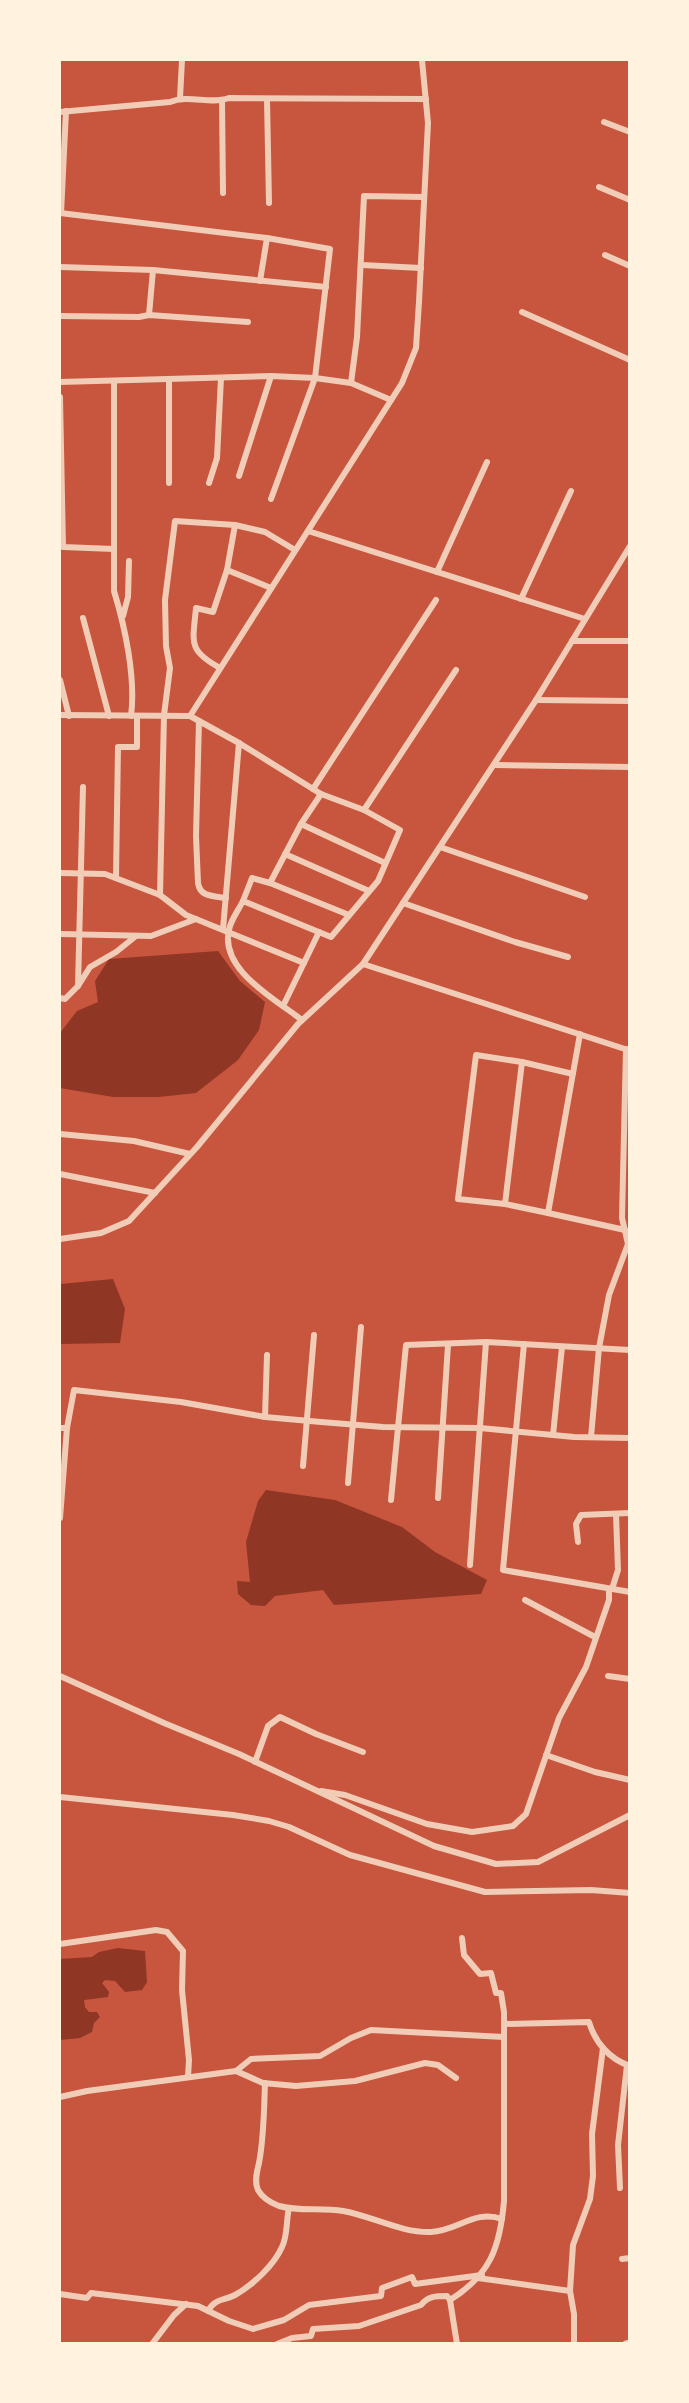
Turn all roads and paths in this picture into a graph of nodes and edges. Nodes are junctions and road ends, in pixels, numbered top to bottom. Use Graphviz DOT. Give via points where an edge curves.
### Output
graph roads {
  1 [pos="182,60"];
  2 [pos="422,60"];
  3 [pos="180,98"];
  4 [pos="267,99"];
  5 [pos="426,99"];
  6 [pos="222,100"];
  7 [pos="63,111"];
  8 [pos="604,122"];
  9 [pos="629,132"];
  10 [pos="599,187"];
  11 [pos="223,193"];
  12 [pos="425,197"];
  13 [pos="629,200"];
  14 [pos="269,203"];
  15 [pos="60,213"];
  16 [pos="267,238"];
  17 [pos="605,255"];
  18 [pos="362,265"];
  19 [pos="629,266"];
  20 [pos="60,267"];
  21 [pos="421,268"];
  22 [pos="153,270"];
  23 [pos="260,281"];
  24 [pos="327,288"];
  25 [pos="523,312"];
  26 [pos="149,315"];
  27 [pos="60,316"];
  28 [pos="248,322"];
  29 [pos="629,360"];
  30 [pos="271,376"];
  31 [pos="221,377"];
  32 [pos="315,378"];
  33 [pos="169,379"];
  34 [pos="114,381"];
  35 [pos="60,382"];
  36 [pos="351,383"];
  37 [pos="60,397"];
  38 [pos="391,400"];
  39 [pos="486,462"];
  40 [pos="239,476"];
  41 [pos="169,483"];
  42 [pos="209,483"];
  43 [pos="571,491"];
  44 [pos="271,499"];
  45 [pos="234,525"];
  46 [pos="308,531"];
  47 [pos="629,546"];
  48 [pos="114,549"];
  49 [pos="295,550"];
  50 [pos="129,561"];
  51 [pos="227,570"];
  52 [pos="437,572"];
  53 [pos="271,588"];
  54 [pos="521,599"];
  55 [pos="436,600"];
  56 [pos="83,618"];
  57 [pos="122,618"];
  58 [pos="585,619"];
  59 [pos="572,641"];
  60 [pos="629,641"];
  61 [pos="220,668"];
  62 [pos="457,670"];
  63 [pos="60,680"];
  64 [pos="536,700"];
  65 [pos="629,701"];
  66 [pos="164,715"];
  67 [pos="60,716"];
  68 [pos="69,716"];
  69 [pos="109,716"];
  70 [pos="134,716"];
  71 [pos="190,716"];
  72 [pos="200,721"];
  73 [pos="239,743"];
  74 [pos="494,765"];
  75 [pos="629,767"];
  76 [pos="83,787"];
  77 [pos="313,789"];
  78 [pos="321,794"];
  79 [pos="364,810"];
  80 [pos="301,824"];
  81 [pos="440,847"];
  82 [pos="285,853"];
  83 [pos="386,863"];
  84 [pos="60,873"];
  85 [pos="81,873"];
  86 [pos="116,878"];
  87 [pos="270,883"];
  88 [pos="369,891"];
  89 [pos="160,895"];
  90 [pos="585,897"];
  91 [pos="226,898"];
  92 [pos="243,901"];
  93 [pos="403,903"];
  94 [pos="349,915"];
  95 [pos="196,919"];
  96 [pos="226,930"];
  97 [pos="318,932"];
  98 [pos="60,934"];
  99 [pos="81,934"];
  100 [pos="136,936"];
  101 [pos="568,957"];
  102 [pos="304,963"];
  103 [pos="363,964"];
  104 [pos="78,986"];
  105 [pos="60,998"];
  106 [pos="284,1006"];
  107 [pos="302,1020"];
  108 [pos="580,1034"];
  109 [pos="627,1049"];
  110 [pos="522,1062"];
  111 [pos="573,1074"];
  112 [pos="60,1134"];
  113 [pos="190,1154"];
  114 [pos="60,1174"];
  115 [pos="155,1193"];
  116 [pos="505,1204"];
  117 [pos="548,1213"];
  118 [pos="627,1231"];
  119 [pos="60,1239"];
  120 [pos="361,1327"];
  121 [pos="314,1335"];
  122 [pos="486,1342"];
  123 [pos="524,1344"];
  124 [pos="448,1345"];
  125 [pos="562,1347"];
  126 [pos="599,1348"];
  127 [pos="629,1350"];
  128 [pos="267,1355"];
  129 [pos="265,1417"];
  130 [pos="306,1421"];
  131 [pos="352,1424"];
  132 [pos="398,1427"];
  133 [pos="443,1427"];
  134 [pos="63,1428"];
  135 [pos="480,1428"];
  136 [pos="517,1431"];
  137 [pos="553,1435"];
  138 [pos="591,1437"];
  139 [pos="629,1438"];
  140 [pos="303,1466"];
  141 [pos="348,1483"];
  142 [pos="438,1498"];
  143 [pos="391,1500"];
  144 [pos="629,1513"];
  145 [pos="615,1514"];
  146 [pos="60,1518"];
  147 [pos="578,1542"];
  148 [pos="470,1565"];
  149 [pos="611,1589"];
  150 [pos="629,1592"];
  151 [pos="525,1600"];
  152 [pos="595,1637"];
  153 [pos="60,1676"];
  154 [pos="608,1676"];
  155 [pos="629,1679"];
  156 [pos="363,1752"];
  157 [pos="546,1755"];
  158 [pos="255,1762"];
  159 [pos="629,1780"];
  160 [pos="312,1789"];
  161 [pos="60,1797"];
  162 [pos="629,1815"];
  163 [pos="629,1893"];
  164 [pos="462,1938"];
  165 [pos="60,1944"];
  166 [pos="504,2024"];
  167 [pos="504,2037"];
  168 [pos="603,2048"];
  169 [pos="628,2065"];
  170 [pos="236,2071"];
  171 [pos="188,2077"];
  172 [pos="456,2078"];
  173 [pos="265,2083"];
  174 [pos="60,2097"];
  175 [pos="620,2188"];
  176 [pos="289,2208"];
  177 [pos="502,2219"];
  178 [pos="480,2277"];
  179 [pos="570,2291"];
  180 [pos="60,2294"];
  181 [pos="450,2300"];
  182 [pos="186,2304"];
  183 [pos="208,2311"];
  184 [pos="152,2343"];
  185 [pos="277,2343"];
  186 [pos="457,2343"];
  187 [pos="574,2343"];
  1 -- 3 [label="street"];
  2 -- 5 [label="street"];
  3 -- 6 [label="street"];
  3 -- 7 [label="street"];
  4 -- 5 [label="street"];
  4 -- 6 [label="street"];
  4 -- 14 [label="street"];
  5 -- 12 [label="street"];
  6 -- 11 [label="street"];
  7 -- 15 [label="street"];
  8 -- 9 [label="street"];
  10 -- 13 [label="street"];
  12 -- 18 [label="street" via="364,196"];
  12 -- 21 [label="street"];
  15 -- 16 [label="street"];
  16 -- 23 [label="street"];
  16 -- 24 [label="street" via="330,248"];
  17 -- 19 [label="street"];
  18 -- 21 [label="street"];
  18 -- 36 [label="street"];
  20 -- 22 [label="street"];
  21 -- 38 [label="street" via="416,348"];
  22 -- 23 [label="street"];
  22 -- 26 [label="street"];
  23 -- 24 [label="street"];
  24 -- 32 [label="street"];
  25 -- 29 [label="street"];
  26 -- 27 [label="street"];
  26 -- 28 [label="street"];
  30 -- 31 [label="street"];
  30 -- 32 [label="street"];
  30 -- 40 [label="street"];
  31 -- 33 [label="street"];
  31 -- 42 [label="street" via="217,458"];
  32 -- 36 [label="street"];
  32 -- 44 [label="street"];
  33 -- 34 [label="street"];
  33 -- 41 [label="street"];
  34 -- 35 [label="street"];
  34 -- 48 [label="street"];
  36 -- 38 [label="street"];
  37 -- 48 [label="street" via="63,547"];
  38 -- 46 [label="street"];
  39 -- 52 [label="street"];
  43 -- 54 [label="street"];
  45 -- 49 [label="street" via="265,532"];
  45 -- 51 [label="street"];
  45 -- 66 [label="street" via="175,522 165,600 170,668"];
  46 -- 49 [label="street"];
  46 -- 52 [label="street"];
  47 -- 58 [label="street"];
  48 -- 57 [label="street" via="114,591"];
  49 -- 53 [label="street"];
  50 -- 57 [label="street"];
  51 -- 53 [label="street"];
  51 -- 61 [label="street" via="213,612 196,608 196,651"];
  52 -- 54 [label="street"];
  53 -- 61 [label="street"];
  54 -- 58 [label="street"];
  55 -- 77 [label="street"];
  56 -- 69 [label="street"];
  57 -- 70 [label="street"];
  58 -- 59 [label="street"];
  59 -- 60 [label="street"];
  59 -- 64 [label="street"];
  61 -- 71 [label="street"];
  62 -- 79 [label="street"];
  63 -- 68 [label="street"];
  64 -- 65 [label="street"];
  64 -- 74 [label="street"];
  66 -- 70 [label="street"];
  66 -- 71 [label="street"];
  66 -- 89 [label="street"];
  67 -- 68 [label="street"];
  68 -- 69 [label="street"];
  69 -- 70 [label="street"];
  70 -- 86 [label="street" via="137,747 118,747"];
  71 -- 72 [label="street"];
  72 -- 73 [label="street"];
  72 -- 91 [label="street" via="198,883 203,894"];
  73 -- 77 [label="street"];
  73 -- 91 [label="street"];
  74 -- 75 [label="street"];
  74 -- 81 [label="street"];
  76 -- 85 [label="street"];
  77 -- 78 [label="street"];
  78 -- 79 [label="street"];
  78 -- 80 [label="street"];
  79 -- 83 [label="street" via="400,830"];
  80 -- 82 [label="street"];
  80 -- 83 [label="street"];
  81 -- 90 [label="street"];
  81 -- 93 [label="street"];
  82 -- 87 [label="street"];
  82 -- 88 [label="street"];
  83 -- 88 [label="street"];
  84 -- 85 [label="street"];
  85 -- 86 [label="street"];
  85 -- 99 [label="street"];
  86 -- 89 [label="street"];
  87 -- 92 [label="street" via="252,878"];
  87 -- 94 [label="street"];
  88 -- 94 [label="street"];
  89 -- 95 [label="street"];
  91 -- 96 [label="street"];
  92 -- 96 [label="street"];
  92 -- 97 [label="street"];
  93 -- 101 [label="street"];
  93 -- 103 [label="street"];
  94 -- 97 [label="street" via="331,937"];
  95 -- 96 [label="street"];
  95 -- 100 [label="street" via="151,936"];
  96 -- 102 [label="street"];
  96 -- 106 [label="street" via="238,971"];
  97 -- 102 [label="street"];
  98 -- 99 [label="street"];
  99 -- 100 [label="street"];
  99 -- 104 [label="street"];
  100 -- 104 [label="street" via="90,967"];
  102 -- 106 [label="street"];
  103 -- 107 [label="street"];
  103 -- 108 [label="street"];
  104 -- 105 [label="street" via="65,999"];
  106 -- 107 [label="street"];
  107 -- 113 [label="street"];
  108 -- 109 [label="street"];
  108 -- 111 [label="street"];
  109 -- 118 [label="street" via="622,1219"];
  110 -- 111 [label="street"];
  110 -- 116 [label="street"];
  110 -- 116 [label="street" via="476,1055 458,1199"];
  111 -- 117 [label="street"];
  112 -- 113 [label="street" via="134,1141"];
  113 -- 115 [label="street"];
  114 -- 115 [label="street"];
  115 -- 119 [label="street" via="129,1221 101,1233"];
  116 -- 117 [label="street"];
  117 -- 118 [label="street"];
  118 -- 126 [label="street" via="628,1244 609,1295"];
  120 -- 131 [label="street"];
  121 -- 130 [label="street"];
  122 -- 123 [label="street"];
  122 -- 124 [label="street"];
  122 -- 135 [label="street"];
  123 -- 125 [label="street"];
  123 -- 136 [label="street"];
  124 -- 132 [label="street" via="406,1345"];
  124 -- 133 [label="street"];
  125 -- 126 [label="street"];
  125 -- 137 [label="street"];
  126 -- 127 [label="street"];
  126 -- 138 [label="street"];
  128 -- 129 [label="street"];
  129 -- 130 [label="street"];
  129 -- 134 [label="street" via="74,1390"];
  130 -- 131 [label="street"];
  130 -- 140 [label="street"];
  131 -- 132 [label="street"];
  131 -- 141 [label="street"];
  132 -- 133 [label="street"];
  132 -- 143 [label="street"];
  133 -- 135 [label="street"];
  133 -- 142 [label="street"];
  134 -- 146 [label="street"];
  135 -- 136 [label="street"];
  135 -- 148 [label="street"];
  136 -- 137 [label="street"];
  136 -- 149 [label="street" via="503,1570"];
  137 -- 138 [label="street"];
  138 -- 139 [label="street"];
  144 -- 145 [label="street"];
  145 -- 147 [label="street" via="581,1515 576,1524"];
  145 -- 149 [label="street" via="618,1570"];
  149 -- 150 [label="street"];
  149 -- 152 [label="street"];
  151 -- 152 [label="street"];
  152 -- 157 [label="street"];
  153 -- 158 [label="street"];
  154 -- 155 [label="street"];
  156 -- 158 [label="street" via="280,1717 268,1726"];
  157 -- 159 [label="street"];
  157 -- 160 [label="street" via="526,1814 513,1826 472,1832 428,1824"];
  158 -- 160 [label="street"];
  160 -- 162 [label="street" via="434,1846 496,1864 538,1862"];
  161 -- 163 [label="street" via="269,1821 357,1857 485,1892"];
  164 -- 166 [label="street" via="464,1955 480,1974 491,1973 496,1993 501,1993"];
  165 -- 171 [label="street" via="167,1932 183,1951"];
  166 -- 167 [label="street"];
  166 -- 168 [label="street" via="589,2022"];
  167 -- 170 [label="street" via="371,2030 320,2056 251,2059"];
  167 -- 177 [label="street"];
  168 -- 169 [label="street"];
  168 -- 179 [label="street" via="592,2134 590,2199 573,2245"];
  169 -- 175 [label="street" via="618,2144"];
  170 -- 171 [label="street"];
  170 -- 173 [label="street"];
  171 -- 174 [label="street"];
  172 -- 173 [label="street" via="438,2065 425,2063 355,2081 296,2086"];
  173 -- 176 [label="street" via="257,2188 276,2205"];
  176 -- 177 [label="street" via="334,2209 429,2232 480,2215"];
  176 -- 183 [label="street" via="285,2237 276,2257 245,2290 211,2304"];
  177 -- 178 [label="street" via="495,2248"];
  178 -- 179 [label="street"];
  178 -- 181 [label="street"];
  178 -- 183 [label="street" via="415,2284 412,2277 382,2288 381,2296 309,2305 284,2320 253,2329"];
  179 -- 187 [label="street"];
  180 -- 182 [label="street" via="87,2298 90,2293 113,2294"];
  181 -- 185 [label="street" via="447,2295 432,2297 359,2326 313,2329 311,2336"];
  181 -- 186 [label="street"];
  182 -- 183 [label="street"];
  182 -- 184 [label="street"];
}
